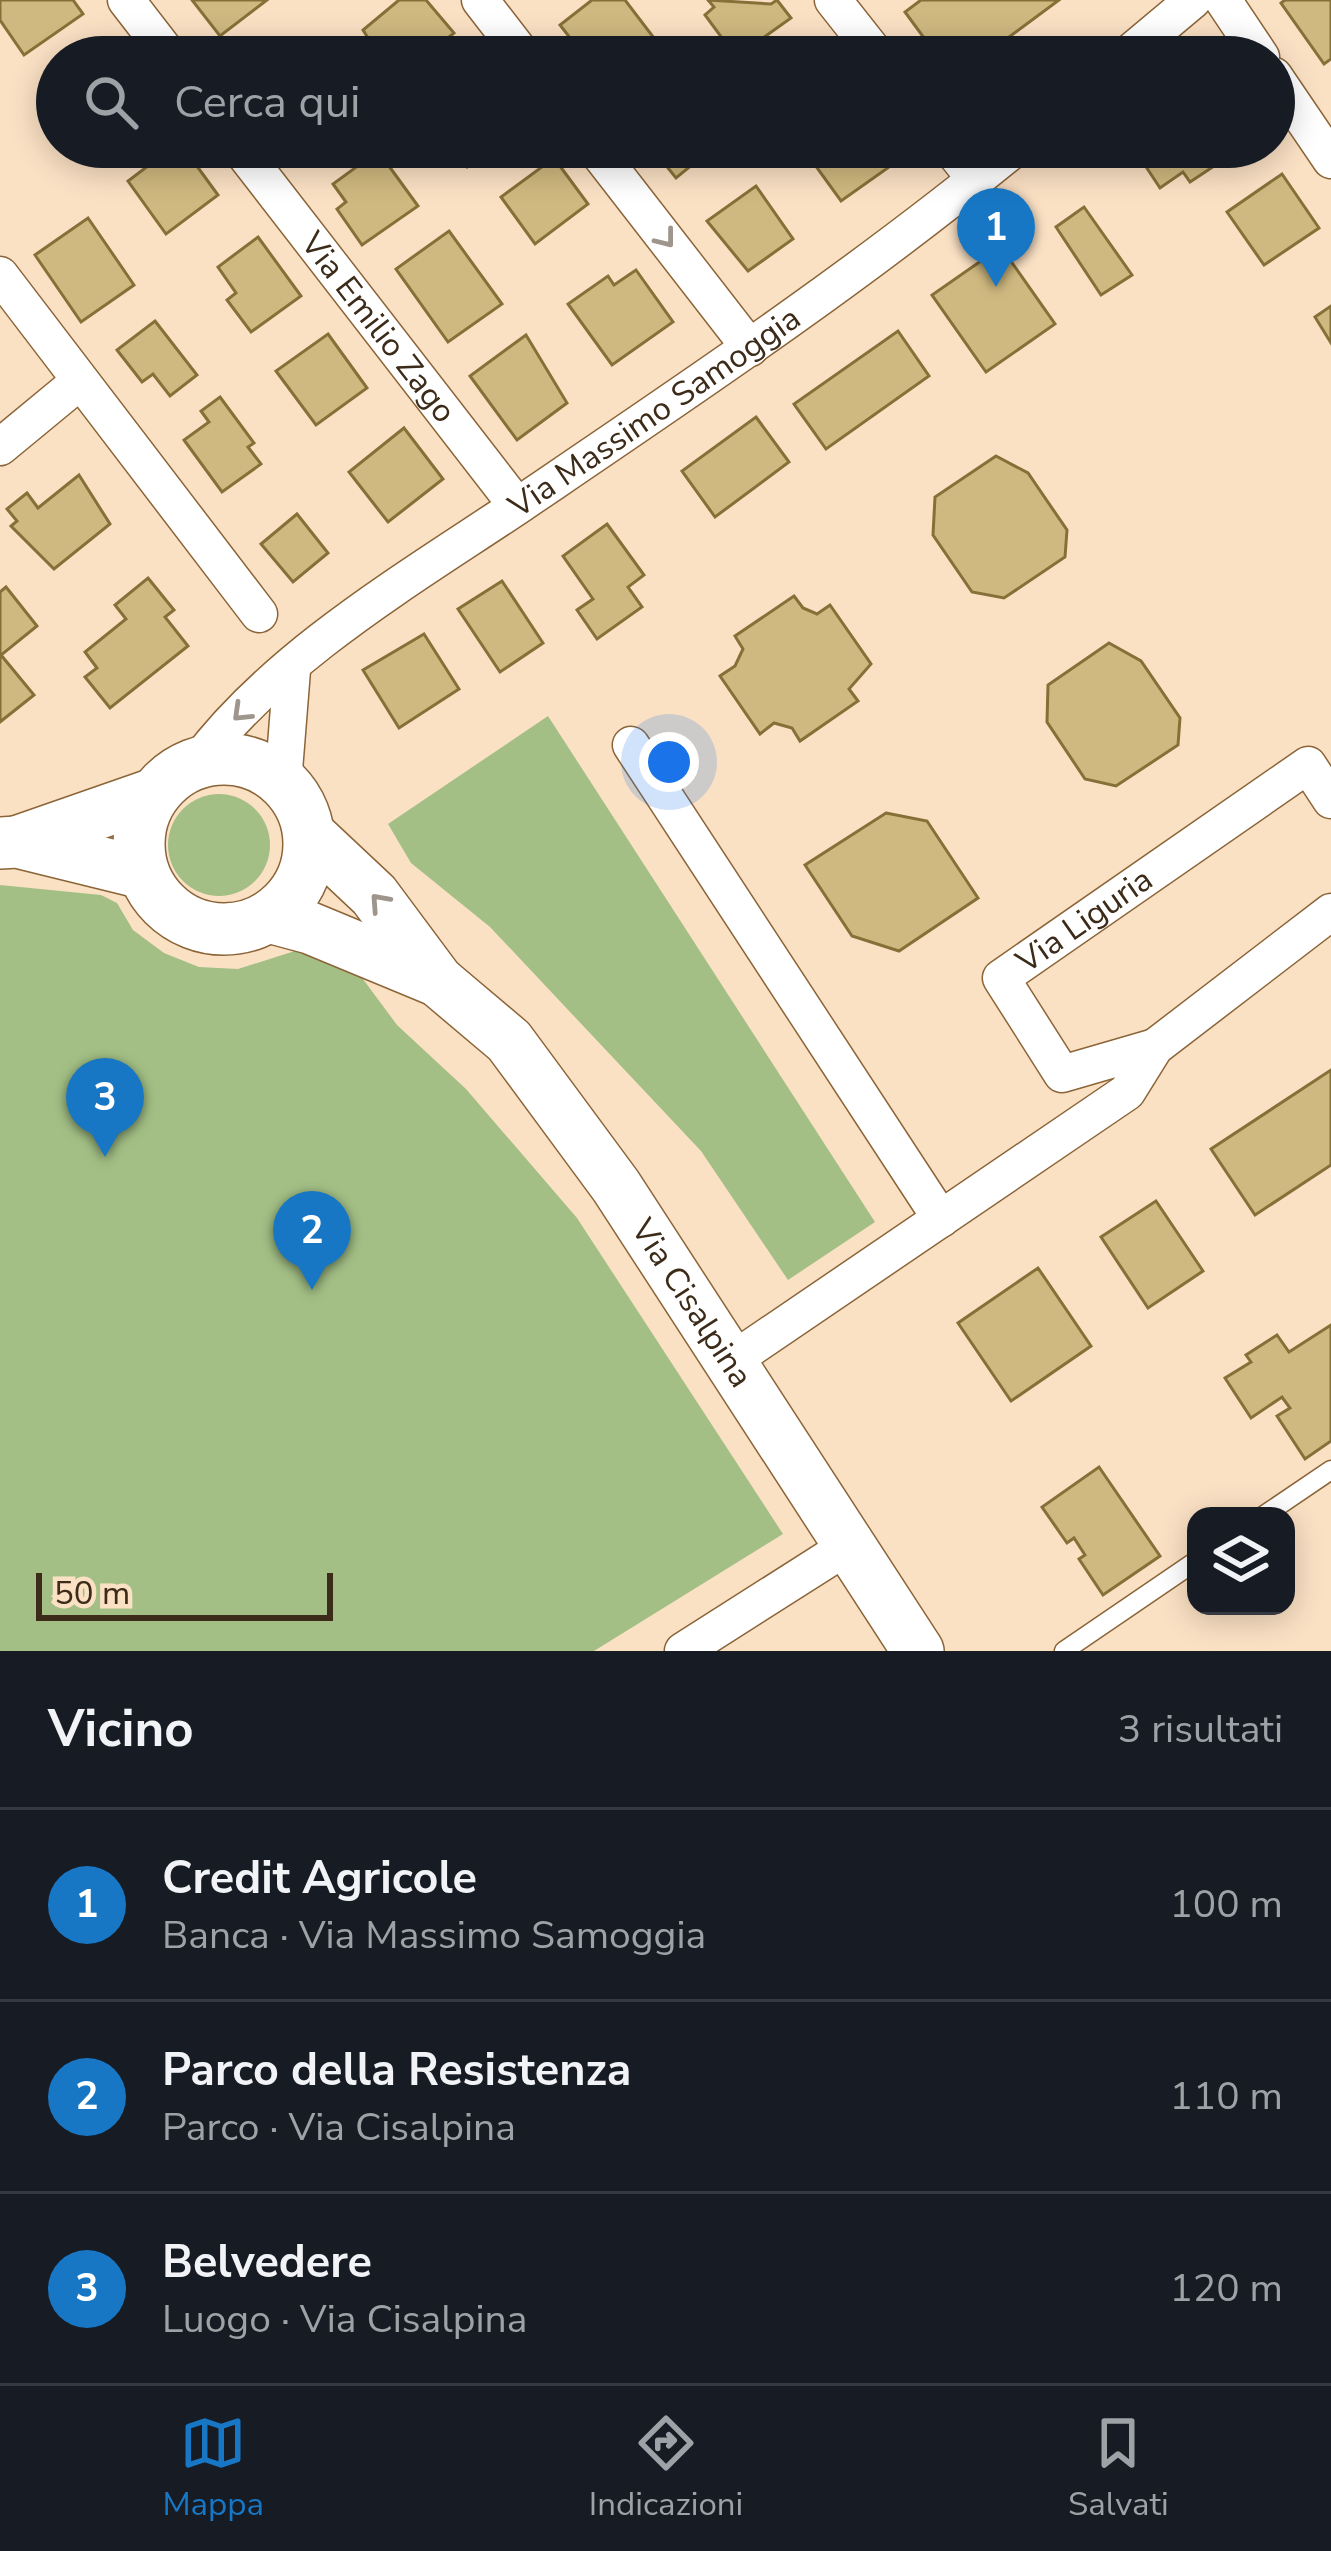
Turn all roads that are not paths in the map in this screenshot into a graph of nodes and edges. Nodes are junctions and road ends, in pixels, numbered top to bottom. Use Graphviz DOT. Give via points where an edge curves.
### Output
graph roads {
  1 [pos="126,0"];
  2 [pos="480,0"];
  3 [pos="833,0"];
  4 [pos="1193,0"];
  5 [pos="1222,0"];
  6 [pos="154,36"];
  7 [pos="508,36"];
  8 [pos="861,36"];
  9 [pos="1150,36"];
  10 [pos="1247,36"];
  11 [pos="1295,107"];
  12 [pos="1331,160"];
  13 [pos="255,168"];
  14 [pos="610,168"];
  15 [pos="967,168"];
  16 [pos="991,168"];
  17 [pos="976,180"];
  18 [pos="0,274"];
  19 [pos="749,348"];
  20 [pos="80,381"];
  21 [pos="0,447"];
  22 [pos="518,506"];
  23 [pos="259,614"];
  24 [pos="292,670"];
  25 [pos="631,745"];
  26 [pos="197,763"];
  27 [pos="283,783"];
  28 [pos="154,794"];
  29 [pos="1331,800"];
  30 [pos="309,834"];
  31 [pos="9,842"];
  32 [pos="143,873"];
  33 [pos="1331,912"];
  34 [pos="268,917"];
  35 [pos="438,981"];
  36 [pos="1155,1047"];
  37 [pos="941,1219"];
  38 [pos="730,1361"];
  39 [pos="1331,1470"];
  40 [pos="1276,1507"];
  41 [pos="848,1546"];
  42 [pos="1187,1567"];
  43 [pos="683,1651"];
  44 [pos="918,1651"];
  45 [pos="1064,1651"];
  1 -- 6 [label="street"];
  2 -- 7 [label="street"];
  3 -- 8 [label="street"];
  4 -- 9 [label="street"];
  5 -- 10 [label="street"];
  11 -- 12 [label="street"];
  13 -- 22 [label="street, Via Emilio Zago"];
  14 -- 19 [label="street, one-way"];
  15 -- 17 [label="street"];
  16 -- 17 [label="street, Via Massimo Samoggia"];
  17 -- 19 [label="street, Via Massimo Samoggia"];
  18 -- 20 [label="street"];
  19 -- 22 [label="street, Via Massimo Samoggia"];
  20 -- 21 [label="street"];
  20 -- 23 [label="street"];
  22 -- 24 [label="street, Via Massimo Samoggia" via="318,642"];
  24 -- 26 [label="street, Via Massimo Samoggia, one-way" via="219,733"];
  24 -- 27 [label="street"];
  25 -- 37 [label="street"];
  26 -- 27 [label="main road" via="243,760"];
  26 -- 28 [label="main road"];
  27 -- 30 [label="main road, Via Cisalpina"];
  28 -- 31 [label="main road"];
  28 -- 32 [label="main road" via="138,846"];
  29 -- 36 [label="street, Via Liguria" via="1308,765 1001,978 1062,1074"];
  30 -- 34 [label="main road" via="301,881"];
  35 -- 30 [label="main road, Via Cisalpina, one-way" via="374,895"];
  31 -- 32 [label="main road"];
  32 -- 34 [label="main road, Via Cisalpina" via="172,913 195,925 220,930"];
  33 -- 36 [label="street, Via Liguria"];
  34 -- 35 [label="main road, Via Cisalpina"];
  35 -- 38 [label="main road, Via Cisalpina" via="509,1041"];
  36 -- 37 [label="street, Via Liguria" via="1127,1091"];
  37 -- 38 [label="street, Via Liguria"];
  38 -- 41 [label="main road, Via Cisalpina"];
  39 -- 40 [label="lane"];
  41 -- 43 [label="street"];
  41 -- 44 [label="main road, Via Cisalpina"];
  42 -- 45 [label="lane"];
}
